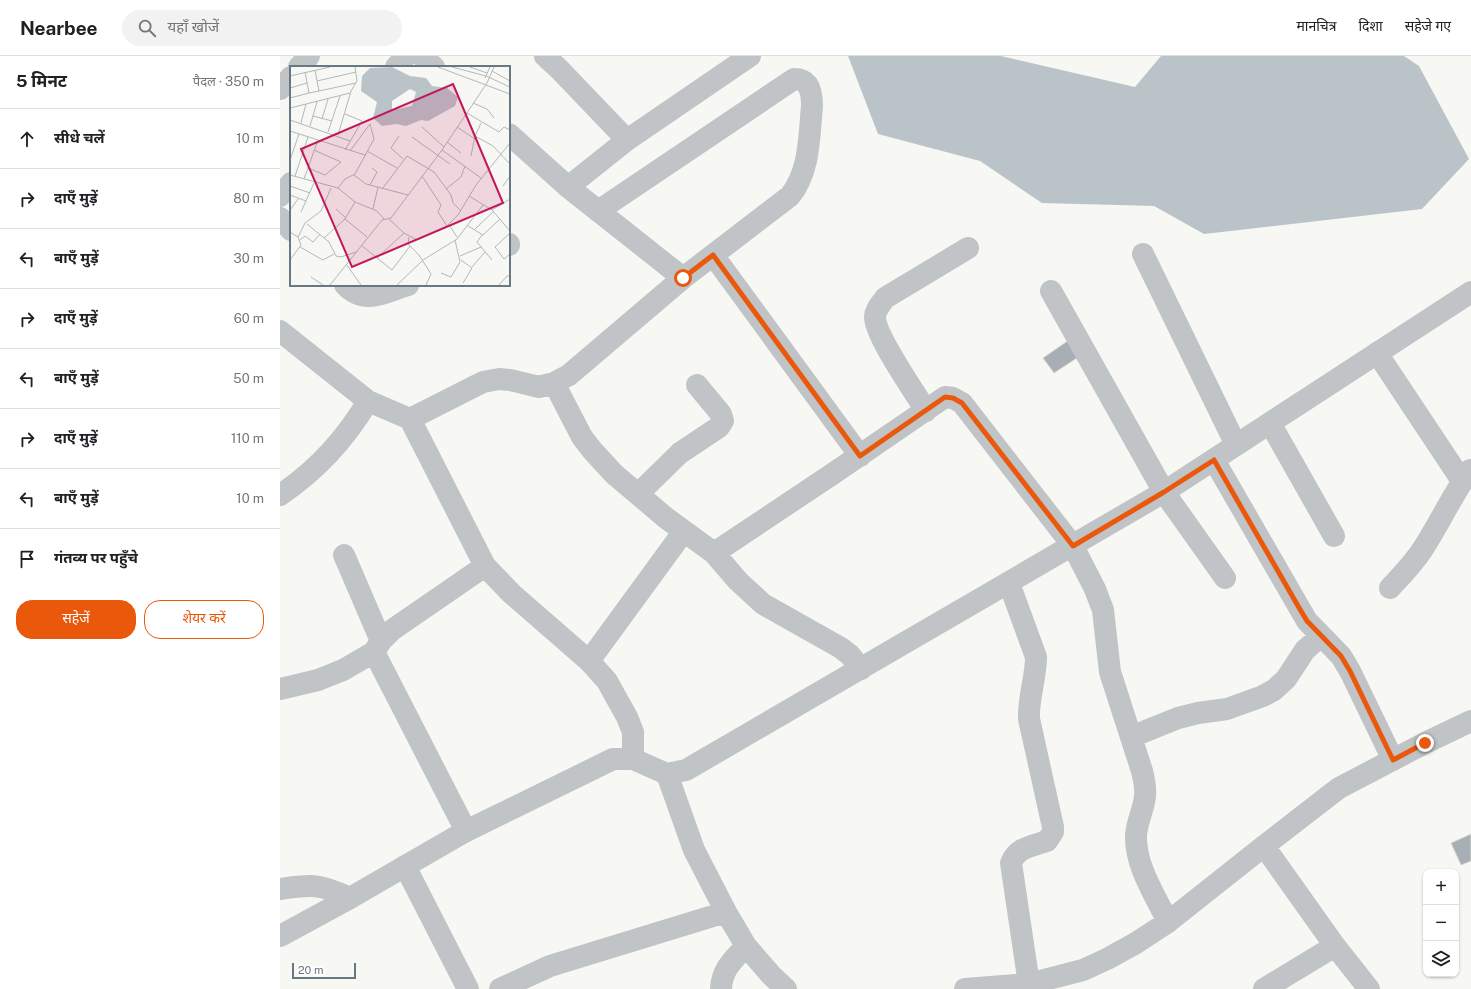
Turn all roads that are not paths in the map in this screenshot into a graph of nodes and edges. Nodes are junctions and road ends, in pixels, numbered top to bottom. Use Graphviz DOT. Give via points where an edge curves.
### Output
graph roads {
  1 [pos="309,56"];
  2 [pos="406,56"];
  3 [pos="422,56"];
  4 [pos="750,56"];
  5 [pos="559,61"];
  6 [pos="300,66"];
  7 [pos="397,66"];
  8 [pos="433,66"];
  9 [pos="290,78"];
  10 [pos="280,89"];
  11 [pos="510,135"];
  12 [pos="627,140"];
  13 [pos="290,185"];
  14 [pos="568,187"];
  15 [pos="280,196"];
  16 [pos="598,211"];
  17 [pos="280,218"];
  18 [pos="290,229"];
  19 [pos="968,248"];
  20 [pos="1143,254"];
  21 [pos="713,255"];
  22 [pos="683,278"];
  23 [pos="346,286"];
  24 [pos="404,286"];
  25 [pos="1051,291"];
  26 [pos="1471,292"];
  27 [pos="280,331"];
  28 [pos="1377,353"];
  29 [pos="554,383"];
  30 [pos="697,385"];
  31 [pos="368,401"];
  32 [pos="926,411"];
  33 [pos="410,419"];
  34 [pos="1270,423"];
  35 [pos="1236,445"];
  36 [pos="860,456"];
  37 [pos="1214,460"];
  38 [pos="1467,475"];
  39 [pos="1164,492"];
  40 [pos="638,494"];
  41 [pos="280,495"];
  42 [pos="684,531"];
  43 [pos="1334,536"];
  44 [pos="1073,546"];
  45 [pos="714,553"];
  46 [pos="344,555"];
  47 [pos="485,566"];
  48 [pos="1225,578"];
  49 [pos="1009,583"];
  50 [pos="1390,588"];
  51 [pos="1321,636"];
  52 [pos="378,647"];
  53 [pos="589,661"];
  54 [pos="861,669"];
  55 [pos="280,689"];
  56 [pos="1471,721"];
  57 [pos="1131,737"];
  58 [pos="633,759"];
  59 [pos="1393,760"];
  60 [pos="667,774"];
  61 [pos="466,832"];
  62 [pos="1264,846"];
  63 [pos="405,866"];
  64 [pos="280,889"];
  65 [pos="350,898"];
  66 [pos="726,912"];
  67 [pos="1168,922"];
  68 [pos="280,936"];
  69 [pos="746,946"];
  70 [pos="1335,946"];
  71 [pos="1041,984"];
  72 [pos="468,989"];
  73 [pos="500,989"];
  74 [pos="721,989"];
  75 [pos="786,989"];
  76 [pos="965,989"];
  77 [pos="1264,989"];
  78 [pos="1369,989"];
  1 -- 6 [label="street"];
  2 -- 7 [label="street"];
  3 -- 8 [label="street"];
  4 -- 12 [label="street"];
  5 -- 12 [label="street"];
  9 -- 10 [label="street"];
  11 -- 14 [label="street"];
  12 -- 14 [label="street"];
  13 -- 15 [label="street"];
  14 -- 16 [label="street"];
  16 -- 21 [label="street" via="794,79 807,82 812,96 812,106 805,170 797,187 790,196"];
  16 -- 22 [label="street"];
  17 -- 18 [label="street"];
  19 -- 32 [label="street" via="885,298 875,318 885,345"];
  20 -- 35 [label="street"];
  21 -- 22 [label="street"];
  21 -- 36 [label="street"];
  22 -- 29 [label="street" via="569,375"];
  23 -- 24 [label="street" via="365,297"];
  25 -- 39 [label="street"];
  26 -- 28 [label="street"];
  27 -- 31 [label="street"];
  28 -- 34 [label="street"];
  28 -- 38 [label="street"];
  29 -- 33 [label="street" via="539,387 504,379 483,382"];
  29 -- 40 [label="street" via="582,437 614,474"];
  30 -- 40 [label="street" via="721,414 723,421 719,427 680,453"];
  31 -- 33 [label="street"];
  31 -- 41 [label="street" via="344,438 300,480"];
  32 -- 36 [label="street"];
  32 -- 44 [label="street" via="945,397 962,403"];
  33 -- 47 [label="street"];
  34 -- 35 [label="street"];
  34 -- 43 [label="street"];
  35 -- 37 [label="street"];
  36 -- 45 [label="street"];
  37 -- 39 [label="street"];
  37 -- 51 [label="street" via="1307,621"];
  38 -- 50 [label="street" via="1424,548"];
  39 -- 44 [label="street"];
  39 -- 48 [label="street"];
  40 -- 42 [label="street"];
  42 -- 45 [label="street"];
  42 -- 53 [label="street"];
  44 -- 49 [label="street"];
  44 -- 57 [label="street" via="1103,610 1110,672"];
  45 -- 54 [label="street" via="738,581 763,604 836,645 850,655"];
  46 -- 52 [label="street"];
  47 -- 52 [label="street" via="392,630"];
  47 -- 53 [label="street" via="512,594"];
  49 -- 54 [label="street"];
  49 -- 71 [label="street" via="1036,657 1036,670 1028,707 1029,718 1053,827 1047,841 1019,850 1011,862"];
  51 -- 57 [label="street" via="1299,657 1286,679 1263,696 1227,709 1178,718"];
  51 -- 59 [label="street" via="1341,656 1350,671"];
  52 -- 55 [label="street" via="343,670 318,680"];
  52 -- 61 [label="street"];
  53 -- 58 [label="street" via="606,681 627,717 633,732"];
  54 -- 60 [label="street" via="686,770"];
  56 -- 59 [label="street"];
  57 -- 67 [label="street" via="1145,784 1145,796 1137,824 1137,847 1144,872"];
  58 -- 60 [label="street"];
  58 -- 61 [label="street" via="613,759"];
  59 -- 62 [label="street" via="1339,788"];
  60 -- 66 [label="street" via="694,850"];
  61 -- 63 [label="street"];
  62 -- 67 [label="street"];
  62 -- 70 [label="street"];
  63 -- 65 [label="street"];
  63 -- 72 [label="street"];
  64 -- 65 [label="street" via="316,885"];
  65 -- 68 [label="street"];
  66 -- 69 [label="street"];
  66 -- 73 [label="street" via="550,966"];
  67 -- 71 [label="street" via="1136,944 1107,959"];
  69 -- 74 [label="street" via="725,970"];
  69 -- 75 [label="street"];
  70 -- 77 [label="street"];
  70 -- 78 [label="street"];
  71 -- 76 [label="street"];
}
